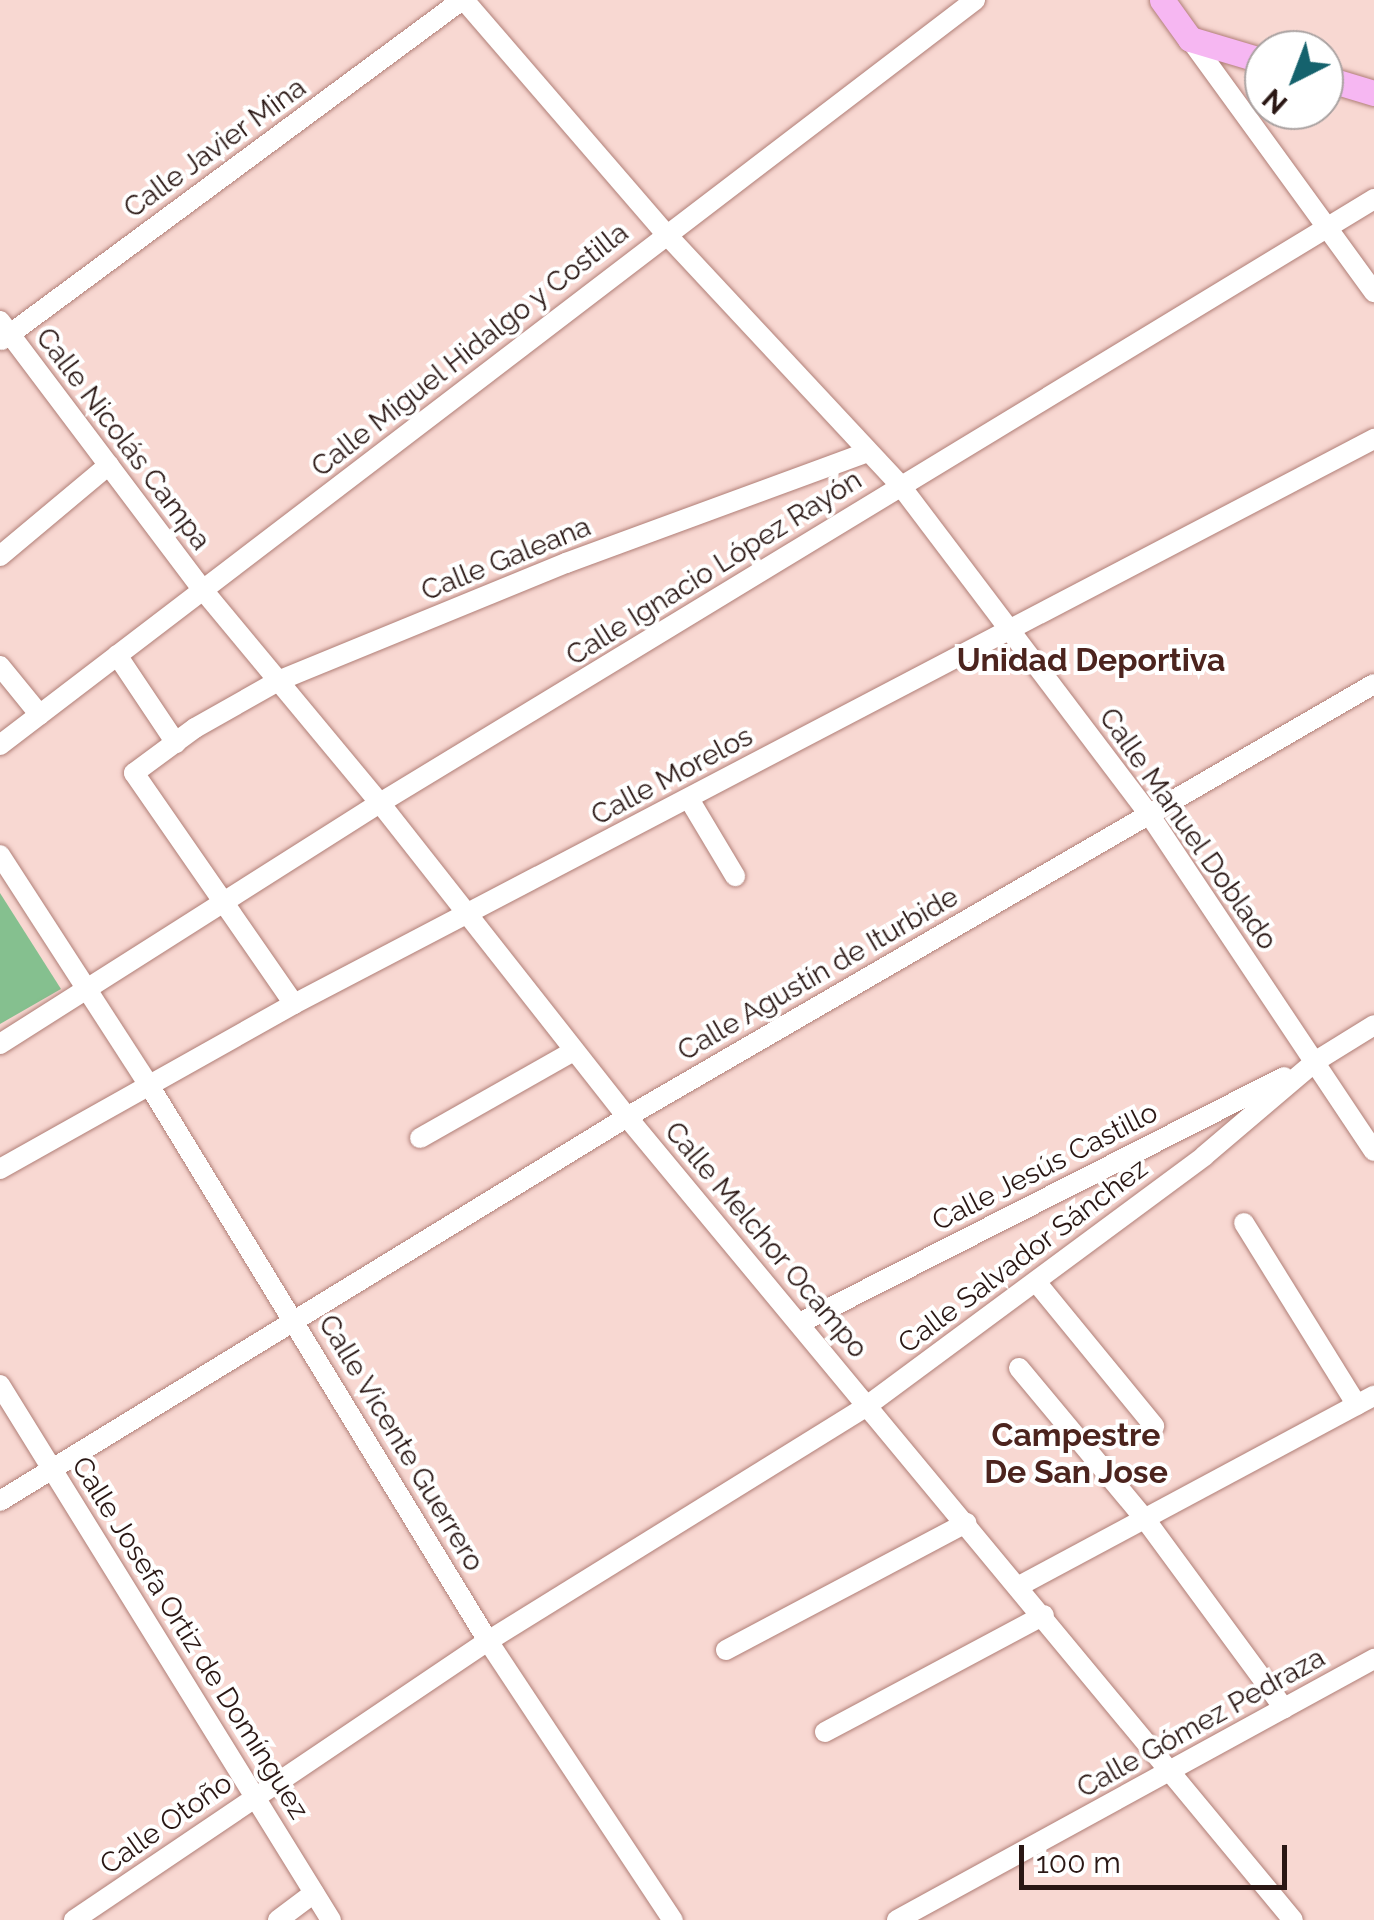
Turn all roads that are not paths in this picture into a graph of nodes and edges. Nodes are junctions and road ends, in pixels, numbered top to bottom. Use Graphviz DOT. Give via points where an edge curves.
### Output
graph roads {
  1 [pos="463,0"];
  2 [pos="976,0"];
  3 [pos="1162,0"];
  4 [pos="1190,39"];
  5 [pos="1244,55"];
  6 [pos="1344,84"];
  7 [pos="1374,93"];
  8 [pos="1374,199"];
  9 [pos="1325,227"];
  10 [pos="666,234"];
  11 [pos="1374,292"];
  12 [pos="3,332"];
  13 [pos="1374,439"];
  14 [pos="868,452"];
  15 [pos="110,465"];
  16 [pos="900,485"];
  17 [pos="0,556"];
  18 [pos="203,590"];
  19 [pos="1009,627"];
  20 [pos="117,655"];
  21 [pos="0,666"];
  22 [pos="278,682"];
  23 [pos="1374,684"];
  24 [pos="40,715"];
  25 [pos="176,742"];
  26 [pos="0,745"];
  27 [pos="689,799"];
  28 [pos="380,803"];
  29 [pos="1149,814"];
  30 [pos="0,855"];
  31 [pos="736,876"];
  32 [pos="226,902"];
  33 [pos="469,916"];
  34 [pos="86,990"];
  35 [pos="294,1004"];
  36 [pos="1374,1025"];
  37 [pos="0,1044"];
  38 [pos="574,1051"];
  39 [pos="1316,1061"];
  40 [pos="150,1085"];
  41 [pos="627,1117"];
  42 [pos="420,1138"];
  43 [pos="1374,1151"];
  44 [pos="0,1169"];
  45 [pos="1244,1223"];
  46 [pos="1037,1283"];
  47 [pos="296,1321"];
  48 [pos="800,1323"];
  49 [pos="1019,1368"];
  50 [pos="0,1386"];
  51 [pos="1369,1399"];
  52 [pos="868,1405"];
  53 [pos="1154,1426"];
  54 [pos="53,1469"];
  55 [pos="0,1501"];
  56 [pos="1144,1519"];
  57 [pos="966,1523"];
  58 [pos="1019,1586"];
  59 [pos="1044,1615"];
  60 [pos="488,1641"];
  61 [pos="726,1650"];
  62 [pos="1374,1659"];
  63 [pos="1284,1708"];
  64 [pos="826,1732"];
  65 [pos="1173,1771"];
  66 [pos="257,1794"];
  67 [pos="314,1893"];
  68 [pos="74,1920"];
  69 [pos="278,1920"];
  70 [pos="332,1920"];
  71 [pos="674,1920"];
  72 [pos="896,1920"];
  73 [pos="1294,1920"];
  1 -- 10 [label="street, Calle Manuel Doblado"];
  1 -- 12 [label="street, Calle Javier Mina"];
  2 -- 10 [label="street, Calle Miguel Hidalgo y Costilla"];
  3 -- 4 [label="main road"];
  4 -- 5 [label="main road"];
  4 -- 9 [label="street"];
  6 -- 7 [label="main road"];
  8 -- 9 [label="street, Calle Ignacio López Rayón"];
  9 -- 11 [label="street"];
  9 -- 16 [label="street, Calle Ignacio López Rayón"];
  10 -- 14 [label="street, Calle Manuel Doblado"];
  10 -- 18 [label="street, Calle Miguel Hidalgo y Costilla"];
  12 -- 15 [label="street, Calle Nicolás Campa"];
  13 -- 19 [label="street, Calle Morelos"];
  14 -- 16 [label="street, Calle Manuel Doblado"];
  14 -- 22 [label="street, Calle Galeana" via="566,563"];
  15 -- 17 [label="street"];
  15 -- 18 [label="street, Calle Nicolás Campa"];
  16 -- 19 [label="street, Calle Manuel Doblado"];
  16 -- 28 [label="street, Calle Ignacio López Rayón"];
  18 -- 20 [label="street, Calle Miguel Hidalgo y Costilla"];
  18 -- 22 [label="street, Calle Melchor Ocampo"];
  19 -- 27 [label="street, Calle Morelos"];
  19 -- 29 [label="street, Calle Manuel Doblado"];
  20 -- 24 [label="street, Calle Miguel Hidalgo y Costilla"];
  20 -- 25 [label="street"];
  21 -- 24 [label="street"];
  22 -- 25 [label="street, Calle Galeana"];
  22 -- 28 [label="street, Calle Melchor Ocampo"];
  23 -- 29 [label="street, Calle Agustín de Iturbide"];
  24 -- 26 [label="street, Calle Miguel Hidalgo y Costilla"];
  25 -- 32 [label="street, Calle Galeana" via="134,774"];
  27 -- 31 [label="street"];
  27 -- 33 [label="street, Calle Morelos"];
  28 -- 32 [label="street, Calle Ignacio López Rayón"];
  28 -- 33 [label="street, Calle Melchor Ocampo"];
  29 -- 39 [label="street, Calle Manuel Doblado"];
  29 -- 41 [label="street, Calle Agustín de Iturbide"];
  30 -- 34 [label="street, Calle Vicente Guerrero"];
  32 -- 34 [label="street, Calle Ignacio López Rayón"];
  32 -- 35 [label="street"];
  33 -- 35 [label="street, Calle Morelos"];
  33 -- 38 [label="street, Calle Melchor Ocampo"];
  34 -- 37 [label="street, Calle Ignacio López Rayón"];
  34 -- 40 [label="street, Calle Vicente Guerrero"];
  35 -- 40 [label="street, Calle Morelos"];
  36 -- 39 [label="street, Calle Salvador Sánchez"];
  38 -- 41 [label="street, Calle Melchor Ocampo"];
  38 -- 42 [label="street"];
  39 -- 43 [label="street, Calle Manuel Doblado"];
  39 -- 46 [label="street, Calle Salvador Sánchez"];
  39 -- 48 [label="street, Calle Jesús Castillo"];
  40 -- 44 [label="street, Calle Morelos"];
  40 -- 47 [label="street, Calle Vicente Guerrero"];
  41 -- 47 [label="street, Calle Agustín de Iturbide"];
  41 -- 48 [label="street, Calle Melchor Ocampo"];
  45 -- 51 [label="street"];
  46 -- 52 [label="street, Calle Salvador Sánchez"];
  46 -- 53 [label="street"];
  47 -- 54 [label="street, Calle Agustín de Iturbide"];
  47 -- 60 [label="street, Calle Vicente Guerrero"];
  48 -- 52 [label="street, Calle Melchor Ocampo"];
  49 -- 56 [label="street"];
  50 -- 54 [label="street, Calle Josefa Ortiz de Domínguez"];
  51 -- 56 [label="street"];
  52 -- 57 [label="street, Calle Melchor Ocampo"];
  52 -- 60 [label="street, Calle Salvador Sánchez"];
  54 -- 55 [label="street, Calle Agustín de Iturbide"];
  54 -- 66 [label="street, Calle Josefa Ortiz de Domínguez"];
  56 -- 58 [label="street"];
  56 -- 63 [label="street"];
  57 -- 58 [label="street, Calle Melchor Ocampo"];
  57 -- 61 [label="street"];
  58 -- 59 [label="street, Calle Melchor Ocampo"];
  59 -- 64 [label="street"];
  59 -- 65 [label="street, Calle Melchor Ocampo"];
  60 -- 66 [label="street, Calle Otoño"];
  60 -- 71 [label="street, Calle Vicente Guerrero"];
  62 -- 63 [label="street, Calle Gómez Pedraza"];
  63 -- 65 [label="street, Calle Gómez Pedraza"];
  65 -- 72 [label="street, Calle Gómez Pedraza"];
  65 -- 73 [label="street, Calle Melchor Ocampo"];
  66 -- 67 [label="street, Calle Josefa Ortiz de Domínguez"];
  66 -- 68 [label="street, Calle Otoño"];
  67 -- 69 [label="street"];
  67 -- 70 [label="street, Calle Josefa Ortiz de Domínguez"];
}
